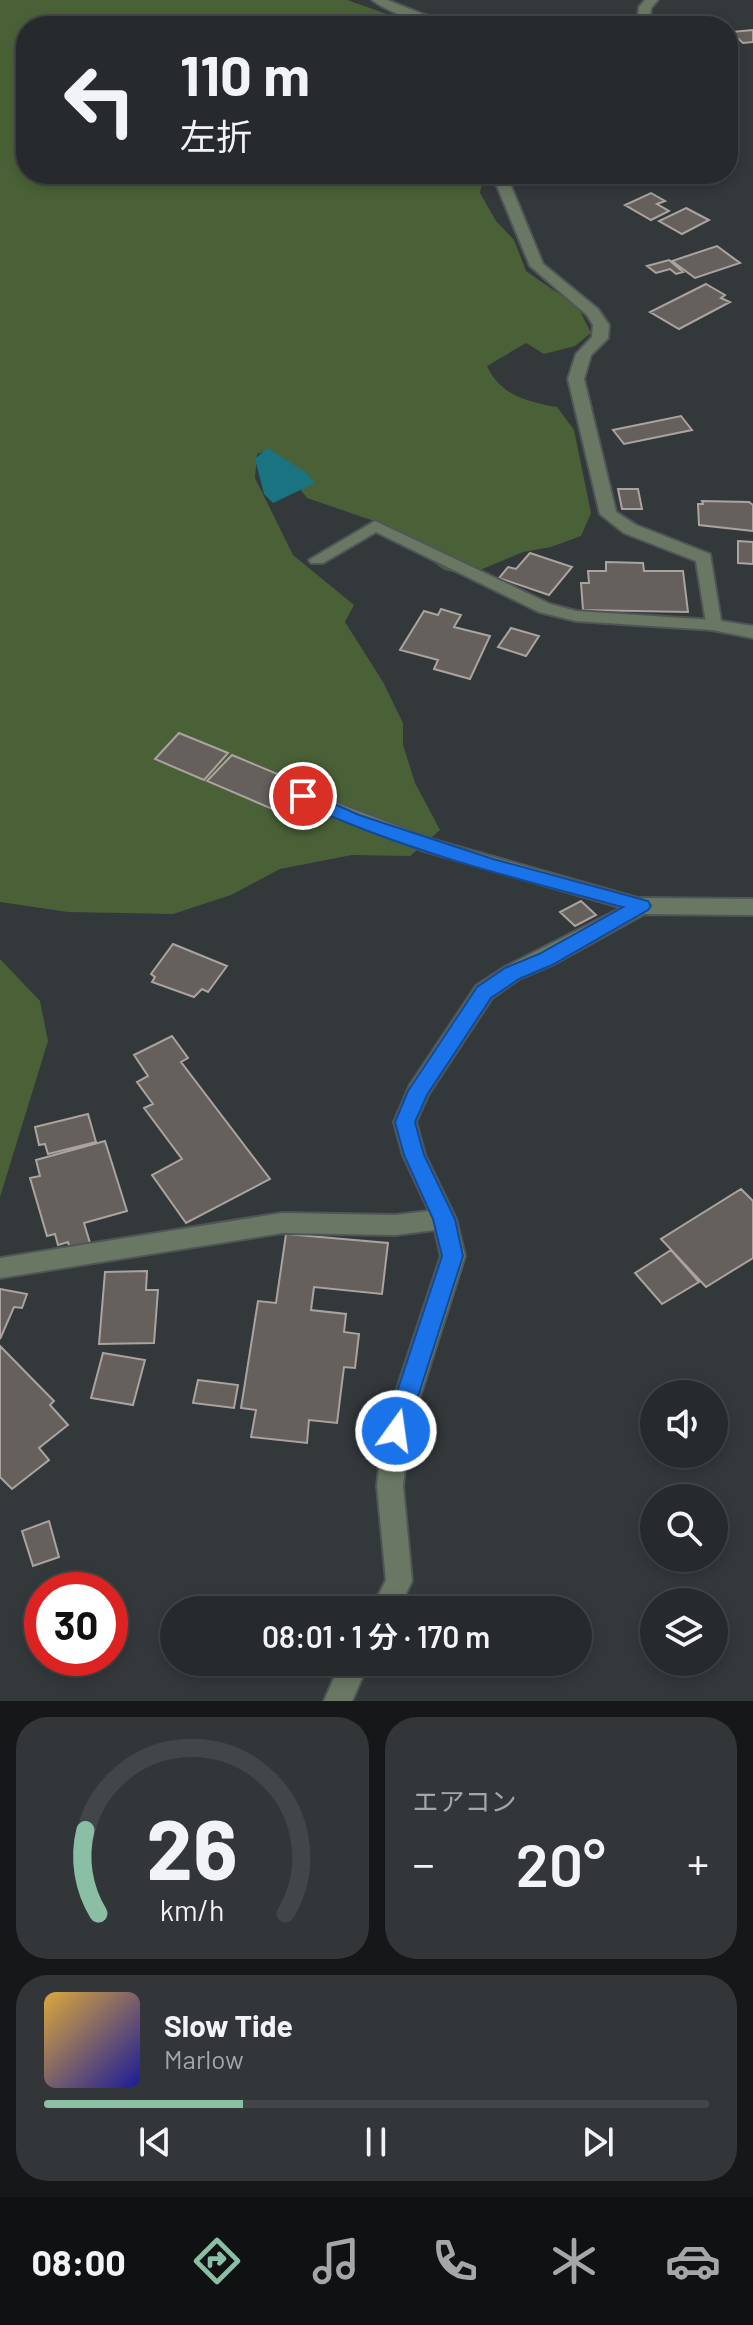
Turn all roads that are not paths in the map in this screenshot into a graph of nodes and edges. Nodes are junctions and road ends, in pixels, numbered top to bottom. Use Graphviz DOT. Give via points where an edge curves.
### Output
graph roads {
  1 [pos="377,0"];
  2 [pos="417,16"];
  3 [pos="503,184"];
  4 [pos="317,560"];
  5 [pos="713,625"];
  6 [pos="753,632"];
  7 [pos="303,796"];
  8 [pos="641,906"];
  9 [pos="753,907"];
  10 [pos="444,1219"];
  11 [pos="0,1268"];
  12 [pos="391,1596"];
  13 [pos="349,1676"];
  14 [pos="338,1701"];
  1 -- 2 [label="lane"];
  3 -- 5 [label="street" via="537,266 593,312 601,325 600,338 584,354 576,379 608,514 643,537 683,545 704,558"];
  4 -- 5 [label="lane" via="375,526 545,608 576,616"];
  5 -- 6 [label="street"];
  7 -- 8 [label="lane" via="353,820 490,865"];
  8 -- 9 [label="street"];
  8 -- 10 [label="street" via="484,992 435,1062 405,1122"];
  10 -- 11 [label="street" via="395,1225 282,1223"];
  10 -- 12 [label="street" via="453,1256 396,1431 390,1486 399,1581"];
  13 -- 14 [label="street"];
}
